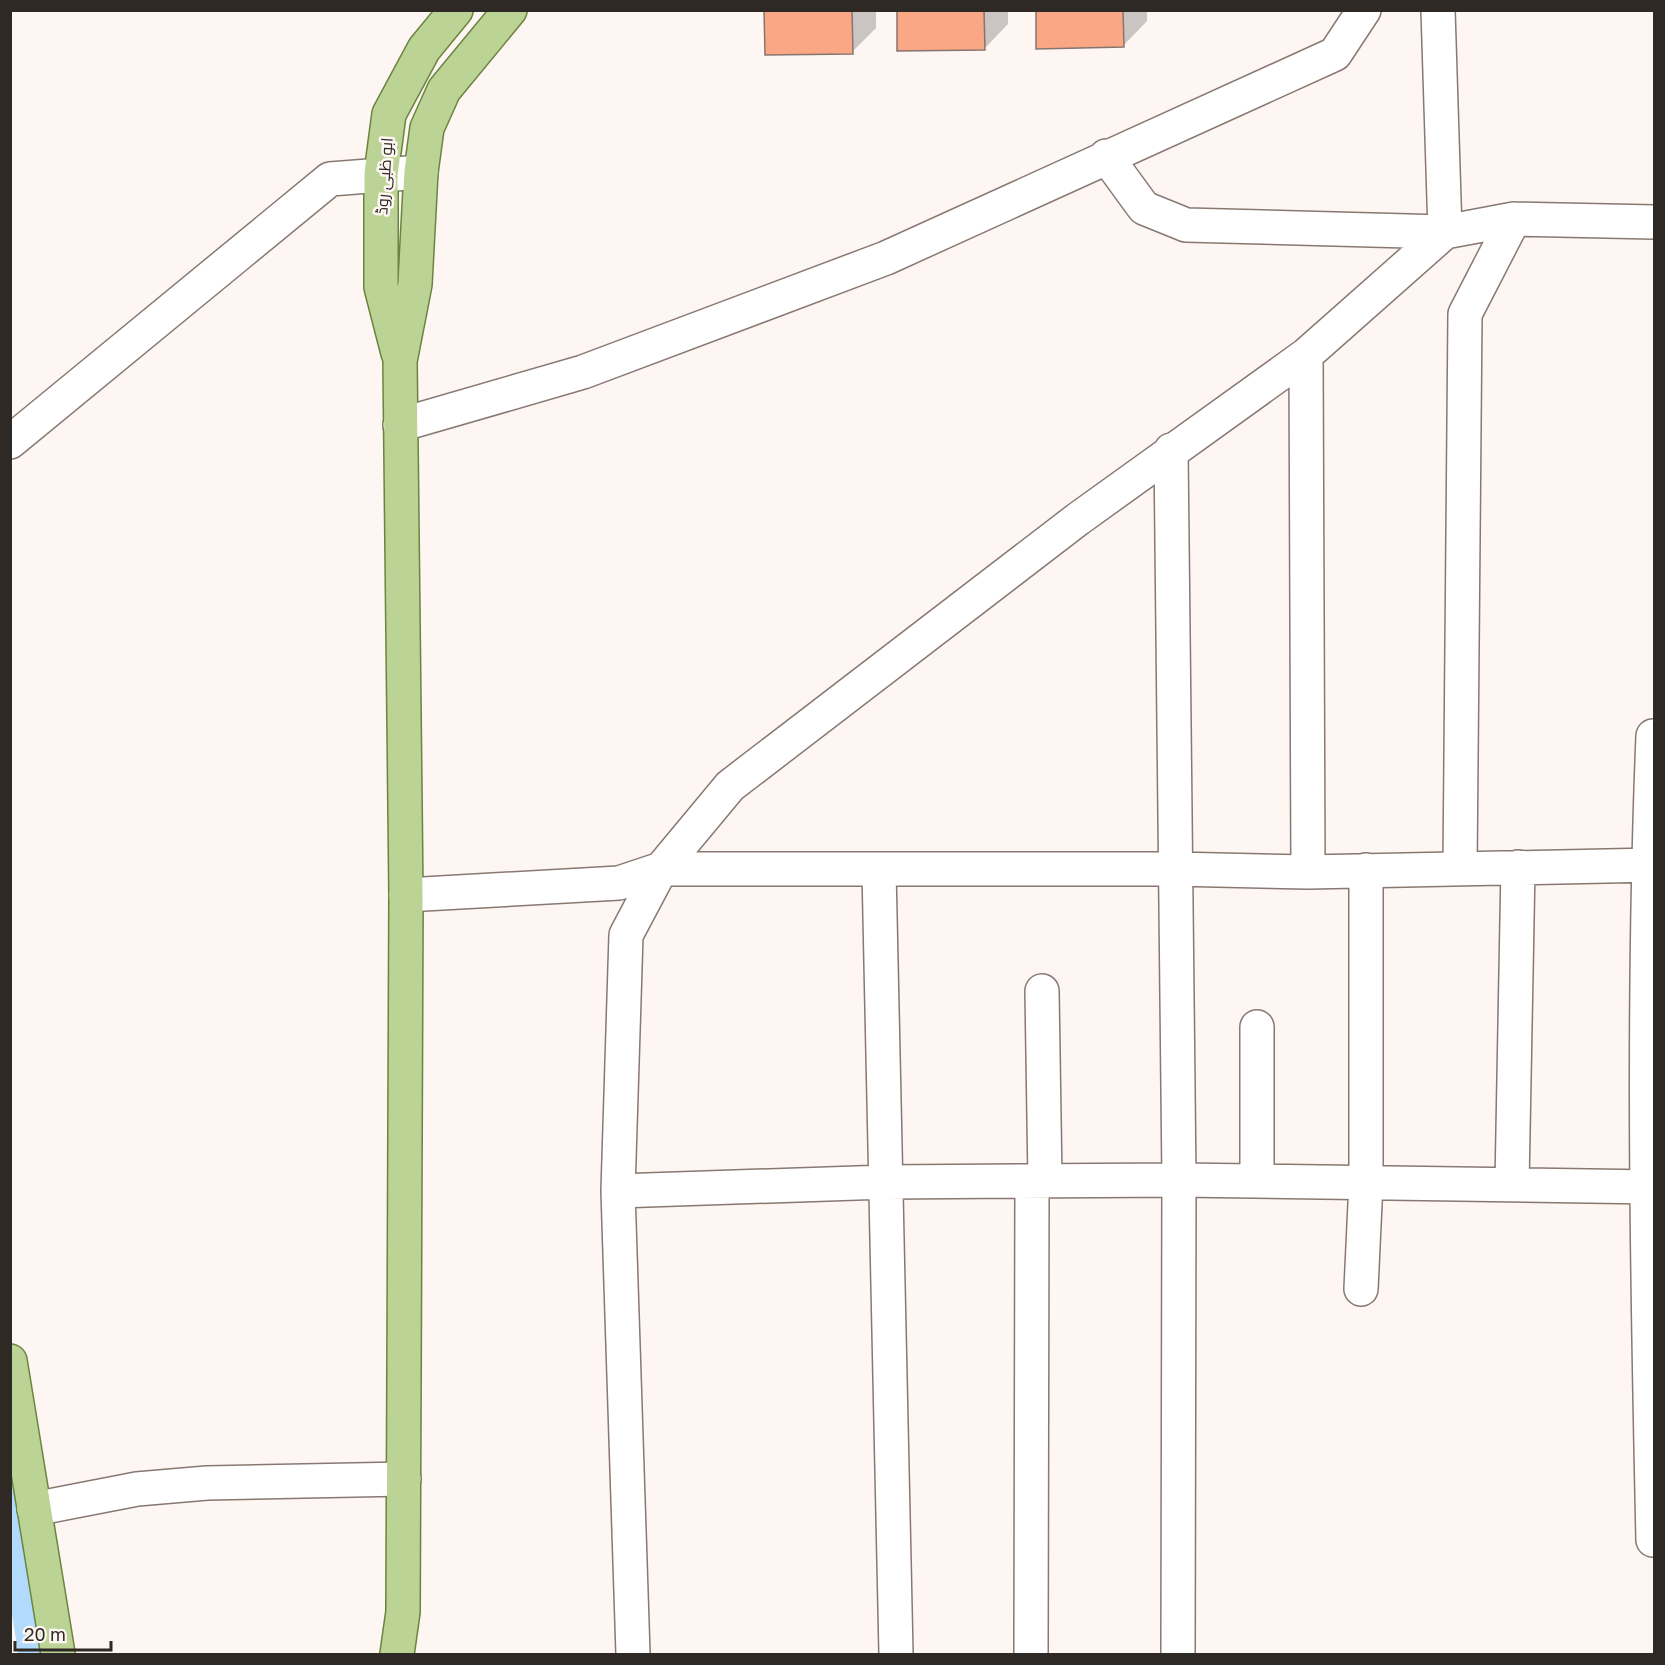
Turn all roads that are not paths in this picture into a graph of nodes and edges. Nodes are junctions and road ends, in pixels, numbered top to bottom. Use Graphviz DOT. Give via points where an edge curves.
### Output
graph roads {
  1 [pos="456,10"];
  2 [pos="510,10"];
  3 [pos="1364,10"];
  4 [pos="1438,10"];
  5 [pos="1106,156"];
  6 [pos="421,172"];
  7 [pos="381,174"];
  8 [pos="1514,219"];
  9 [pos="1654,222"];
  10 [pos="1445,232"];
  11 [pos="1306,355"];
  12 [pos="400,361"];
  13 [pos="400,425"];
  14 [pos="10,442"];
  15 [pos="1171,450"];
  16 [pos="1653,736"];
  17 [pos="1651,865"];
  18 [pos="1518,867"];
  19 [pos="1460,868"];
  20 [pos="661,869"];
  21 [pos="1174,869"];
  22 [pos="879,870"];
  23 [pos="1366,870"];
  24 [pos="1308,872"];
  25 [pos="406,895"];
  26 [pos="1042,991"];
  27 [pos="1257,1027"];
  28 [pos="1179,1180"];
  29 [pos="1257,1180"];
  30 [pos="886,1182"];
  31 [pos="1038,1182"];
  32 [pos="1366,1182"];
  33 [pos="1512,1184"];
  34 [pos="1650,1187"];
  35 [pos="618,1191"];
  36 [pos="1361,1289"];
  37 [pos="10,1361"];
  38 [pos="404,1479"];
  39 [pos="34,1509"];
  40 [pos="1653,1540"];
  41 [pos="58,1654"];
  42 [pos="398,1654"];
  43 [pos="633,1654"];
  44 [pos="896,1654"];
  45 [pos="1031,1654"];
  46 [pos="1178,1654"];
  1 -- 7 [label="main road, ابو ظبی روڈ" via="424,49 389,114"];
  2 -- 6 [label="main road" via="444,90 426,128"];
  3 -- 5 [label="street" via="1335,54"];
  4 -- 10 [label="street"];
  5 -- 10 [label="street" via="1144,208 1186,225"];
  5 -- 13 [label="street" via="886,258 583,372"];
  6 -- 7 [label="street"];
  6 -- 12 [label="main road" via="415,284"];
  7 -- 12 [label="main road, ابو ظبی روڈ" via="381,287"];
  7 -- 14 [label="street" via="330,179"];
  8 -- 9 [label="street"];
  8 -- 10 [label="street"];
  8 -- 19 [label="street" via="1465,314"];
  10 -- 11 [label="street"];
  11 -- 15 [label="street"];
  11 -- 24 [label="street"];
  12 -- 13 [label="main road"];
  13 -- 25 [label="main road"];
  15 -- 20 [label="street" via="730,786"];
  15 -- 21 [label="street"];
  16 -- 17 [label="street"];
  17 -- 18 [label="street"];
  17 -- 34 [label="street"];
  18 -- 19 [label="street"];
  18 -- 33 [label="street"];
  19 -- 23 [label="street"];
  20 -- 22 [label="street"];
  20 -- 25 [label="street" via="619,883"];
  20 -- 35 [label="street" via="626,935"];
  21 -- 22 [label="street"];
  21 -- 24 [label="street"];
  21 -- 28 [label="street"];
  22 -- 30 [label="street"];
  23 -- 24 [label="street"];
  23 -- 32 [label="street"];
  25 -- 38 [label="main road"];
  26 -- 31 [label="street"];
  27 -- 29 [label="street"];
  28 -- 29 [label="street"];
  28 -- 31 [label="street"];
  28 -- 46 [label="street"];
  29 -- 32 [label="street"];
  30 -- 31 [label="street"];
  30 -- 35 [label="street"];
  30 -- 44 [label="street"];
  31 -- 45 [label="street"];
  32 -- 33 [label="street"];
  32 -- 36 [label="street"];
  33 -- 34 [label="street"];
  34 -- 40 [label="street"];
  35 -- 43 [label="street"];
  37 -- 39 [label="main road"];
  38 -- 39 [label="street" via="195,1484 137,1489"];
  38 -- 42 [label="main road" via="403,1612"];
  39 -- 41 [label="main road"];
}
